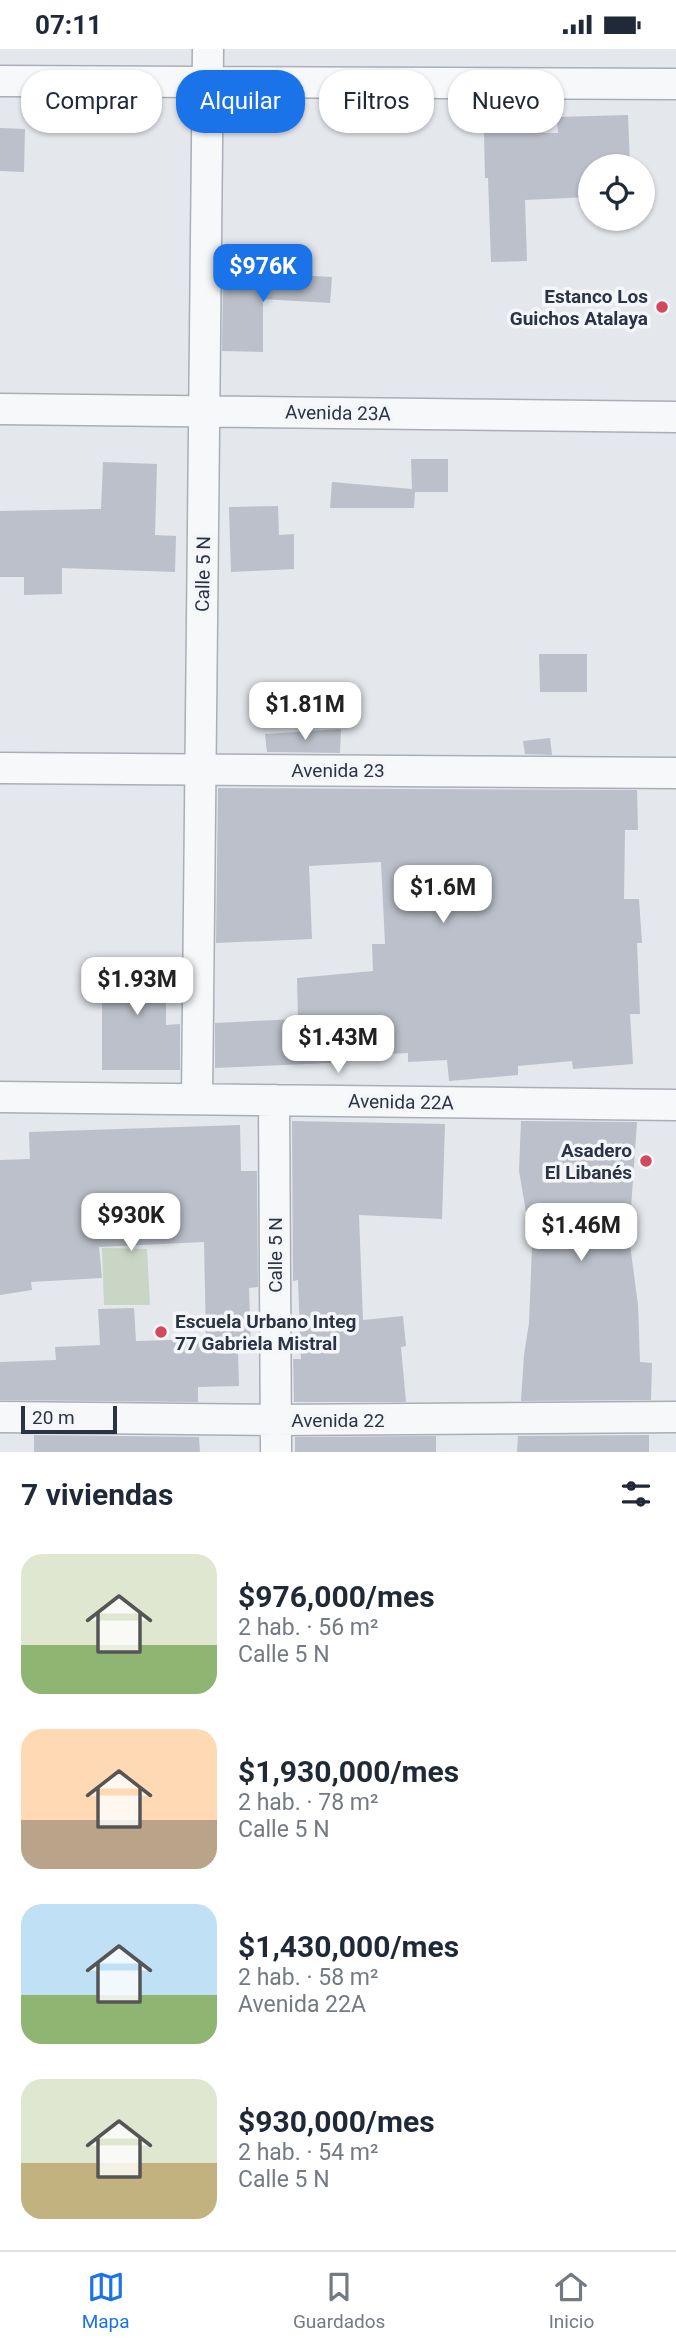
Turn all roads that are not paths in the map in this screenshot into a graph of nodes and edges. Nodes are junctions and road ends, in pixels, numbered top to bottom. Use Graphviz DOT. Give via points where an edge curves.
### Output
graph roads {
  1 [pos="208,49"];
  2 [pos="207,70"];
  3 [pos="0,81"];
  4 [pos="176,82"];
  5 [pos="305,82"];
  6 [pos="676,84"];
  7 [pos="207,133"];
  8 [pos="0,409"];
  9 [pos="204,412"];
  10 [pos="676,417"];
  11 [pos="0,768"];
  12 [pos="201,769"];
  13 [pos="676,773"];
  14 [pos="0,1097"];
  15 [pos="197,1100"];
  16 [pos="274,1100"];
  17 [pos="676,1105"];
  18 [pos="0,1417"];
  19 [pos="676,1417"];
  20 [pos="276,1420"];
  21 [pos="276,1452"];
  1 -- 2 [label="street, Calle 5 N"];
  3 -- 4 [label="street"];
  5 -- 6 [label="street"];
  7 -- 9 [label="street, Calle 5 N"];
  8 -- 9 [label="street, Avenida 23A"];
  9 -- 10 [label="street, Avenida 23A"];
  9 -- 12 [label="street, Calle 5 N"];
  11 -- 12 [label="street, Avenida 23"];
  12 -- 13 [label="street, Avenida 23"];
  12 -- 15 [label="street, Calle 5 N"];
  14 -- 15 [label="street, Avenida 22A"];
  15 -- 16 [label="street, Avenida 22A"];
  16 -- 17 [label="street, Avenida 22A"];
  16 -- 20 [label="street, Calle 5 N"];
  18 -- 20 [label="street, Avenida 22"];
  19 -- 20 [label="street, Avenida 22"];
  20 -- 21 [label="street, Calle 5 N"];
}
